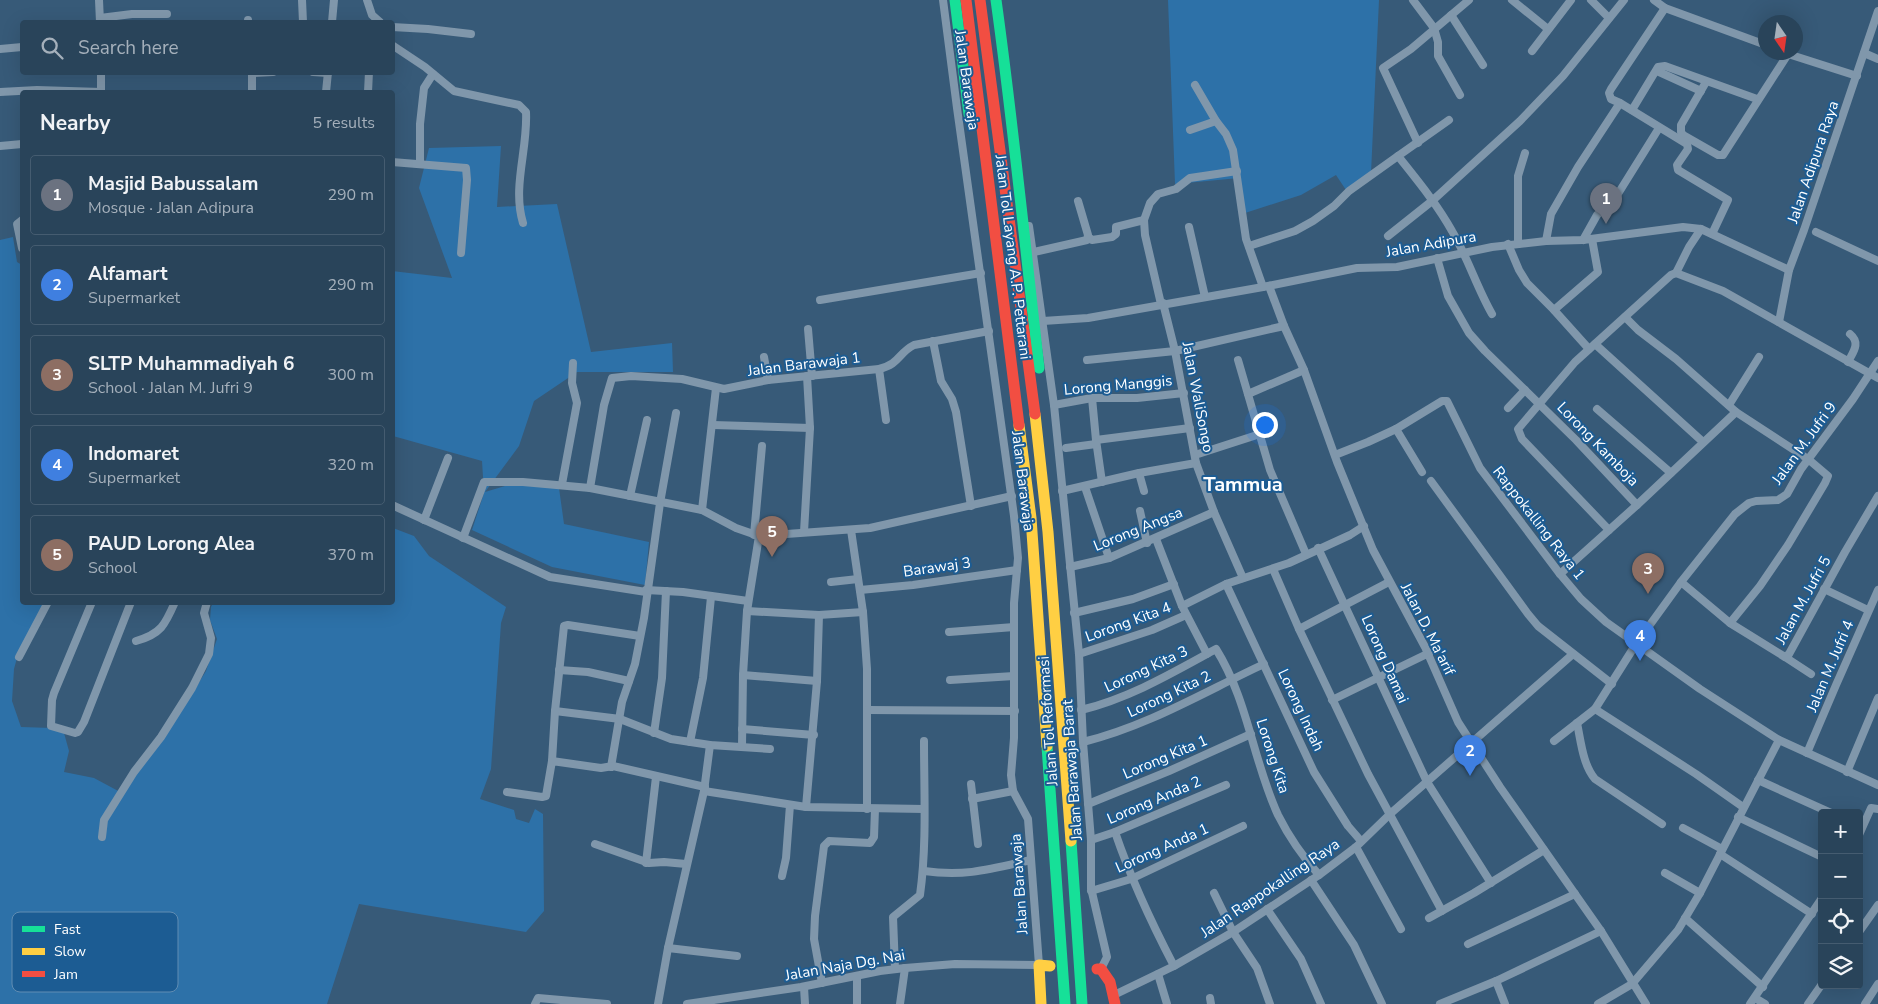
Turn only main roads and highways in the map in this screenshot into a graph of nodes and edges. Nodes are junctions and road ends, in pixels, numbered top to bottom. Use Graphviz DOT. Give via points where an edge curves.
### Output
graph roads {
  1 [pos="955,0"];
  2 [pos="966,0"];
  3 [pos="980,0"];
  4 [pos="996,0"];
  5 [pos="1016,404"];
  6 [pos="1038,436"];
  7 [pos="1031,518"];
  8 [pos="1048,532"];
  9 [pos="1045,966"];
  10 [pos="1099,969"];
  11 [pos="1115,999"];
  12 [pos="1041,1004"];
  13 [pos="1065,1004"];
  14 [pos="1082,1004"];
  1 -- 5 [label="main road" via="980,198"];
  2 -- 5 [label="main road, Jalan Tol Layang A.P. Pettarani"];
  3 -- 6 [label="main road, Jalan Tol Layang A.P. Pettarani"];
  4 -- 8 [label="main road" via="1012,116 1044,428"];
  5 -- 7 [label="main road, Jalan Tol Layang A.P. Pettarani"];
  6 -- 8 [label="main road, Jalan Tol Reformasi"];
  7 -- 13 [label="main road, Jalan Tol Reformasi"];
  8 -- 14 [label="main road, Jalan Tol Reformasi"];
  9 -- 12 [label="main road"];
  10 -- 11 [label="main road" via="1110,982"];
}
